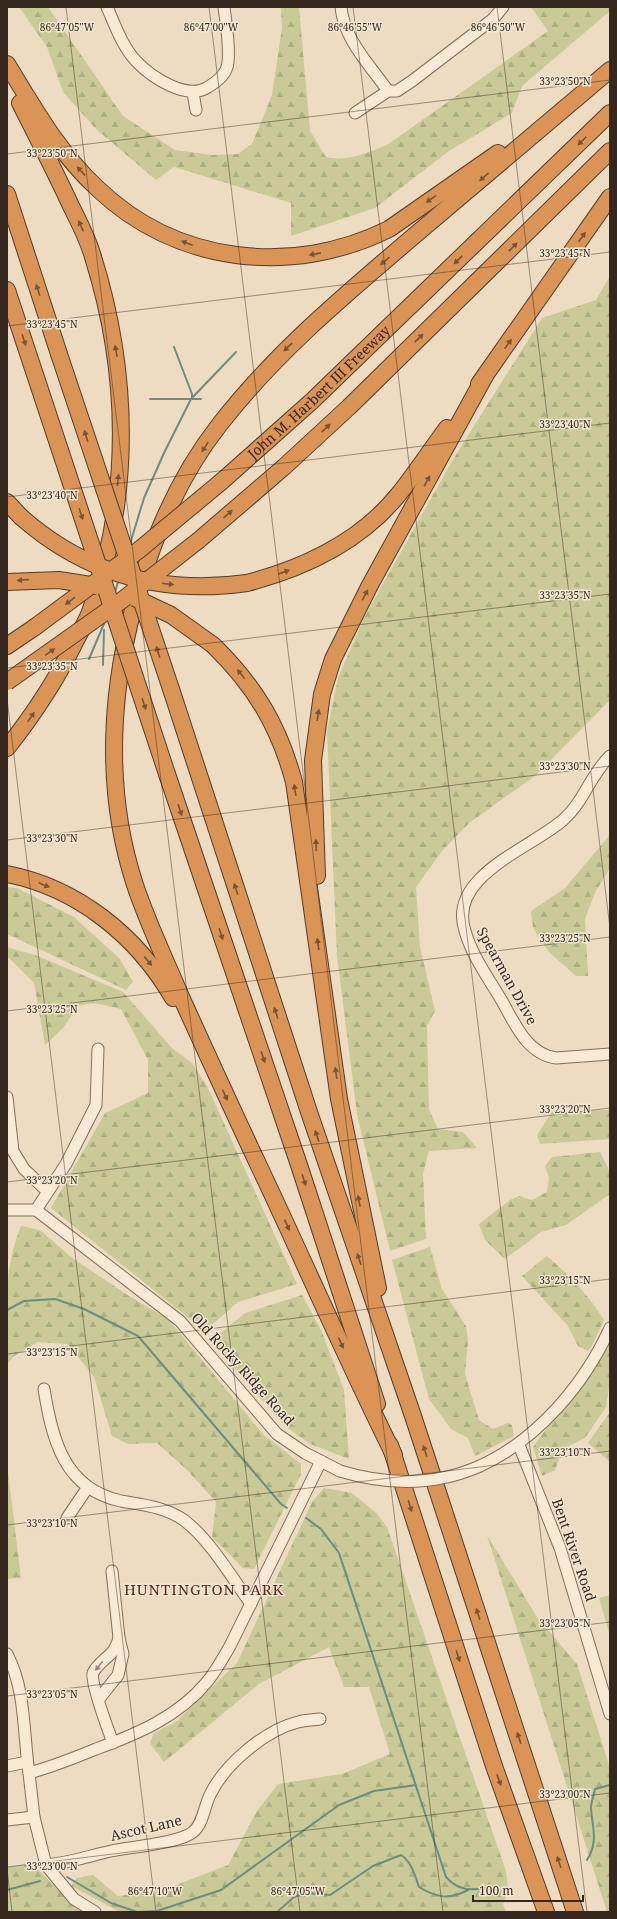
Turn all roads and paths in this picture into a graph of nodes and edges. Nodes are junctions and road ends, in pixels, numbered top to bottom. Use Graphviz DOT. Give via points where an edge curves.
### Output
graph roads {
  1 [pos="107,7"];
  2 [pos="224,7"];
  3 [pos="341,7"];
  4 [pos="502,7"];
  5 [pos="7,64"];
  6 [pos="610,70"];
  7 [pos="7,77"];
  8 [pos="388,91"];
  9 [pos="193,93"];
  10 [pos="196,110"];
  11 [pos="354,113"];
  12 [pos="610,113"];
  13 [pos="610,151"];
  14 [pos="7,194"];
  15 [pos="610,197"];
  16 [pos="7,290"];
  17 [pos="485,376"];
  18 [pos="7,502"];
  19 [pos="7,582"];
  20 [pos="7,646"];
  21 [pos="7,682"];
  22 [pos="7,748"];
  23 [pos="610,756"];
  24 [pos="7,874"];
  25 [pos="316,926"];
  26 [pos="98,1049"];
  27 [pos="610,1054"];
  28 [pos="209,1060"];
  29 [pos="7,1097"];
  30 [pos="47,1191"];
  31 [pos="7,1210"];
  32 [pos="36,1210"];
  33 [pos="610,1328"];
  34 [pos="394,1362"];
  35 [pos="44,1389"];
  36 [pos="519,1445"];
  37 [pos="394,1455"];
  38 [pos="321,1461"];
  39 [pos="88,1487"];
  40 [pos="67,1518"];
  41 [pos="112,1571"];
  42 [pos="251,1604"];
  43 [pos="119,1638"];
  44 [pos="7,1654"];
  45 [pos="99,1699"];
  46 [pos="610,1714"];
  47 [pos="320,1720"];
  48 [pos="113,1743"];
  49 [pos="7,1766"];
  50 [pos="28,1767"];
  51 [pos="34,1817"];
  52 [pos="7,1820"];
  53 [pos="46,1865"];
  54 [pos="95,1912"];
  55 [pos="546,1912"];
  56 [pos="575,1912"];
  1 -- 9 [label="street" via="125,45 145,70 168,84"];
  2 -- 9 [label="street" via="227,68 221,78 200,92"];
  3 -- 8 [label="street" via="342,21 349,36"];
  4 -- 8 [label="street" via="493,20 412,81 397,91"];
  6 -- 5 [label="highway, one-way" via="389,229 371,238 327,251 264,258 223,253 193,245 144,224 117,205 97,188 52,137"];
  6 -- 28 [label="highway, one-way" via="331,306 263,371 217,427 186,475 148,558 130,617 115,700 113,726 118,813 129,864 148,921"];
  22 -- 7 [label="highway, one-way" via="62,669 91,610 112,540 121,446 118,363 111,322 93,255 61,183"];
  8 -- 11 [label="street"];
  9 -- 10 [label="street"];
  12 -- 20 [label="highway, John M. Harbert III Freeway, one-way, bridge" via="312,401 221,482 139,550"];
  21 -- 13 [label="highway, John M. Harbert III Freeway, one-way, bridge" via="121,601 199,540 284,467 349,407"];
  34 -- 14 [label="highway, one-way, bridge" via="309,1112"];
  17 -- 15 [label="highway, one-way"];
  16 -- 37 [label="highway, one-way, bridge"];
  18 -- 17 [label="highway, one-way, bridge" via="21,517 64,549 121,575 143,581 190,586 210,587 247,583 285,572 313,560 366,526 397,496"];
  25 -- 17 [label="highway, one-way" via="313,760 322,694 333,659 350,623"];
  25 -- 19 [label="highway, one-way, bridge" via="294,782 288,759 263,705 235,667 213,645 148,602 89,584 60,580"];
  23 -- 27 [label="street, Spearman Drive" via="568,815 476,881 465,898 462,917 472,949 521,1033 532,1047 547,1057 556,1058"];
  24 -- 28 [label="highway, one-way" via="39,883 79,902 126,937 154,968"];
  34 -- 25 [label="highway, one-way" via="339,1100"];
  26 -- 30 [label="street" via="96,1105 66,1164"];
  28 -- 37 [label="highway, one-way" via="358,1383"];
  29 -- 30 [label="street" via="14,1151 24,1169"];
  30 -- 32 [label="street"];
  31 -- 32 [label="street"];
  32 -- 38 [label="street, Old Rocky Ridge Road" via="180,1321 277,1434"];
  33 -- 36 [label="street, Old Rocky Ridge Road" via="592,1362 564,1399 544,1423"];
  56 -- 34 [label="highway, one-way"];
  35 -- 39 [label="street" via="59,1452 67,1466"];
  36 -- 38 [label="street, Old Rocky Ridge Road, bridge" via="480,1466 449,1477 417,1481 378,1480 340,1471"];
  36 -- 46 [label="street, Bent River Road" via="560,1548"];
  37 -- 55 [label="highway, one-way" via="494,1766"];
  38 -- 42 [label="street"];
  39 -- 40 [label="street"];
  39 -- 42 [label="street" via="119,1500 164,1510 184,1520 200,1534"];
  41 -- 43 [label="street"];
  42 -- 48 [label="street" via="216,1670 193,1696 159,1722"];
  43 -- 45 [label="street" via="123,1654 118,1675"];
  43 -- 45 [label="street, one-way" via="115,1649 93,1674"];
  44 -- 50 [label="street" via="20,1688"];
  45 -- 48 [label="street" via="101,1712"];
  47 -- 53 [label="street, Ascot Lane" via="298,1722 278,1730 237,1759 219,1779 210,1794 198,1828 192,1833 176,1839 111,1851 69,1863"];
  48 -- 50 [label="street" via="62,1762"];
  49 -- 50 [label="street"];
  50 -- 51 [label="street"];
  51 -- 52 [label="street"];
  51 -- 53 [label="street"];
  53 -- 54 [label="street" via="74,1899"];
}
